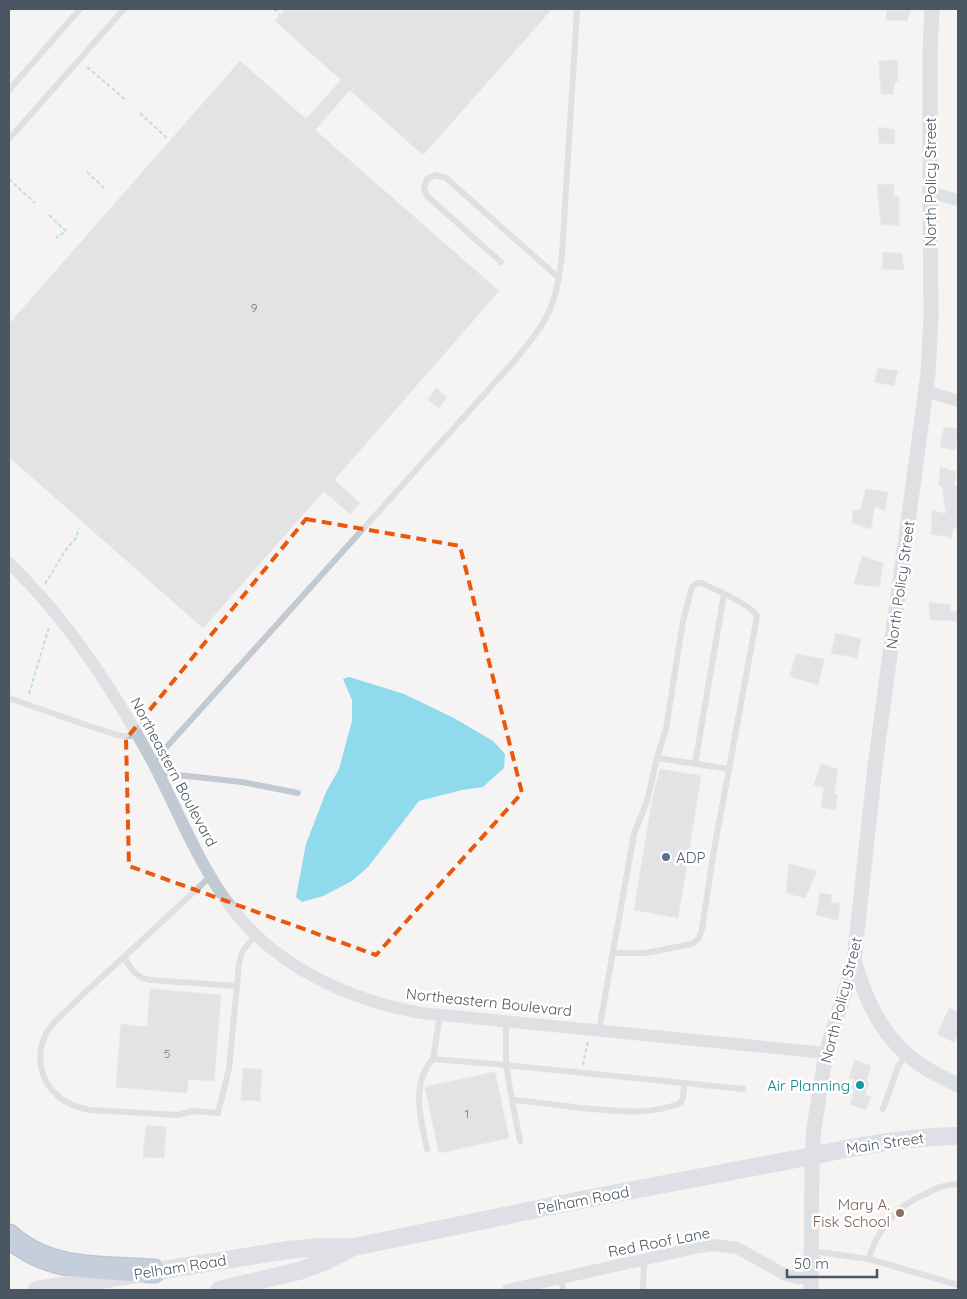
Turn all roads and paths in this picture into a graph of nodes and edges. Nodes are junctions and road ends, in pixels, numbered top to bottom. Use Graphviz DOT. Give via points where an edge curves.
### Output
graph roads {
  1 [pos="80,9"];
  2 [pos="124,9"];
  3 [pos="274,9"];
  4 [pos="577,9"];
  5 [pos="932,9"];
  6 [pos="280,15"];
  7 [pos="87,67"];
  8 [pos="9,90"];
  9 [pos="126,100"];
  10 [pos="140,113"];
  11 [pos="9,138"];
  12 [pos="168,139"];
  13 [pos="87,172"];
  14 [pos="9,179"];
  15 [pos="104,188"];
  16 [pos="930,192"];
  17 [pos="958,200"];
  18 [pos="35,203"];
  19 [pos="49,216"];
  20 [pos="56,238"];
  21 [pos="501,262"];
  22 [pos="559,278"];
  23 [pos="926,391"];
  24 [pos="958,400"];
  25 [pos="79,528"];
  26 [pos="10,566"];
  27 [pos="45,584"];
  28 [pos="724,594"];
  29 [pos="49,627"];
  30 [pos="32,687"];
  31 [pos="9,698"];
  32 [pos="138,736"];
  33 [pos="657,758"];
  34 [pos="695,764"];
  35 [pos="155,768"];
  36 [pos="729,769"];
  37 [pos="298,793"];
  38 [pos="211,876"];
  39 [pos="256,934"];
  40 [pos="613,953"];
  41 [pos="124,958"];
  42 [pos="854,961"];
  43 [pos="237,986"];
  44 [pos="440,1015"];
  45 [pos="506,1022"];
  46 [pos="600,1031"];
  47 [pos="589,1040"];
  48 [pos="585,1053"];
  49 [pos="826,1053"];
  50 [pos="906,1054"];
  51 [pos="433,1060"];
  52 [pos="506,1066"];
  53 [pos="684,1084"];
  54 [pos="958,1085"];
  55 [pos="743,1089"];
  56 [pos="512,1100"];
  57 [pos="883,1110"];
  58 [pos="958,1136"];
  59 [pos="520,1141"];
  60 [pos="427,1149"];
  61 [pos="812,1156"];
  62 [pos="958,1184"];
  63 [pos="9,1236"];
  64 [pos="354,1247"];
  65 [pos="812,1251"];
  66 [pos="869,1259"];
  67 [pos="644,1260"];
  68 [pos="154,1271"];
  69 [pos="562,1284"];
  70 [pos="811,1284"];
  71 [pos="958,1285"];
  72 [pos="514,1289"];
  73 [pos="37,1290"];
  74 [pos="219,1290"];
  75 [pos="643,1290"];
  1 -- 8 [label="lane"];
  2 -- 11 [label="lane"];
  3 -- 6 [label="path"];
  4 -- 22 [label="lane"];
  5 -- 16 [label="street, North Policy Street"];
  7 -- 9 [label="path"];
  10 -- 12 [label="path"];
  13 -- 15 [label="path"];
  14 -- 18 [label="path"];
  16 -- 17 [label="street"];
  16 -- 23 [label="street, North Policy Street" via="931,317"];
  19 -- 20 [label="path" via="66,231"];
  21 -- 22 [label="lane" via="427,196 424,188 427,179 436,175 446,178"];
  22 -- 35 [label="lane" via="545,319 517,358"];
  23 -- 24 [label="street"];
  23 -- 42 [label="street, North Policy Street" via="875,766"];
  25 -- 27 [label="path" via="76,538"];
  26 -- 32 [label="street, Northeastern Boulevard" via="56,614 109,686"];
  28 -- 33 [label="lane" via="702,584 692,587 683,621 666,729"];
  28 -- 34 [label="lane"];
  28 -- 36 [label="lane" via="758,616"];
  29 -- 30 [label="path"];
  31 -- 32 [label="lane" via="121,736"];
  32 -- 35 [label="street, Northeastern Boulevard"];
  33 -- 34 [label="lane"];
  33 -- 40 [label="lane" via="648,801 634,834"];
  34 -- 36 [label="lane"];
  35 -- 37 [label="lane"];
  35 -- 38 [label="street, Northeastern Boulevard"];
  36 -- 40 [label="lane" via="699,938 692,944 646,953"];
  38 -- 39 [label="street, Northeastern Boulevard" via="231,908"];
  38 -- 41 [label="lane"];
  39 -- 43 [label="lane" via="242,952"];
  39 -- 44 [label="street, Northeastern Boulevard" via="311,975 346,992 402,1010"];
  40 -- 46 [label="lane"];
  41 -- 43 [label="lane" via="143,979"];
  41 -- 43 [label="lane" via="55,1021 41,1048 41,1066 52,1091 79,1108 178,1115 192,1111 218,1113 229,1069"];
  42 -- 49 [label="street, North Policy Street"];
  42 -- 50 [label="street" via="872,1011"];
  44 -- 45 [label="street, Northeastern Boulevard"];
  44 -- 51 [label="lane"];
  45 -- 46 [label="street, Northeastern Boulevard"];
  45 -- 52 [label="lane"];
  46 -- 49 [label="street, Northeastern Boulevard"];
  47 -- 48 [label="path"];
  49 -- 61 [label="street, North Policy Street"];
  50 -- 54 [label="street" via="921,1066"];
  50 -- 57 [label="lane"];
  51 -- 52 [label="lane"];
  51 -- 60 [label="lane" via="421,1078 418,1094"];
  52 -- 53 [label="lane"];
  52 -- 56 [label="lane"];
  53 -- 55 [label="lane"];
  53 -- 56 [label="lane" via="681,1103 648,1112"];
  56 -- 59 [label="lane"];
  58 -- 61 [label="main road, Main Street" via="895,1140"];
  61 -- 64 [label="main road, Pelham Road"];
  61 -- 65 [label="street, North Policy Street"];
  62 -- 66 [label="lane" via="930,1191 898,1210 877,1238"];
  63 -- 68 [label="highway" via="32,1252 53,1261 74,1266"];
  64 -- 68 [label="main road, Pelham Road" via="288,1250"];
  64 -- 74 [label="main road, Pelham Road" via="299,1271"];
  65 -- 66 [label="lane"];
  65 -- 70 [label="street, North Policy Street"];
  66 -- 71 [label="lane"];
  67 -- 69 [label="street, Red Roof Lane"];
  67 -- 70 [label="street, Red Roof Lane" via="699,1248 726,1246 737,1248 777,1271"];
  67 -- 75 [label="lane"];
  68 -- 73 [label="main road, Pelham Road"];
  69 -- 72 [label="street, Red Roof Lane"];
}
